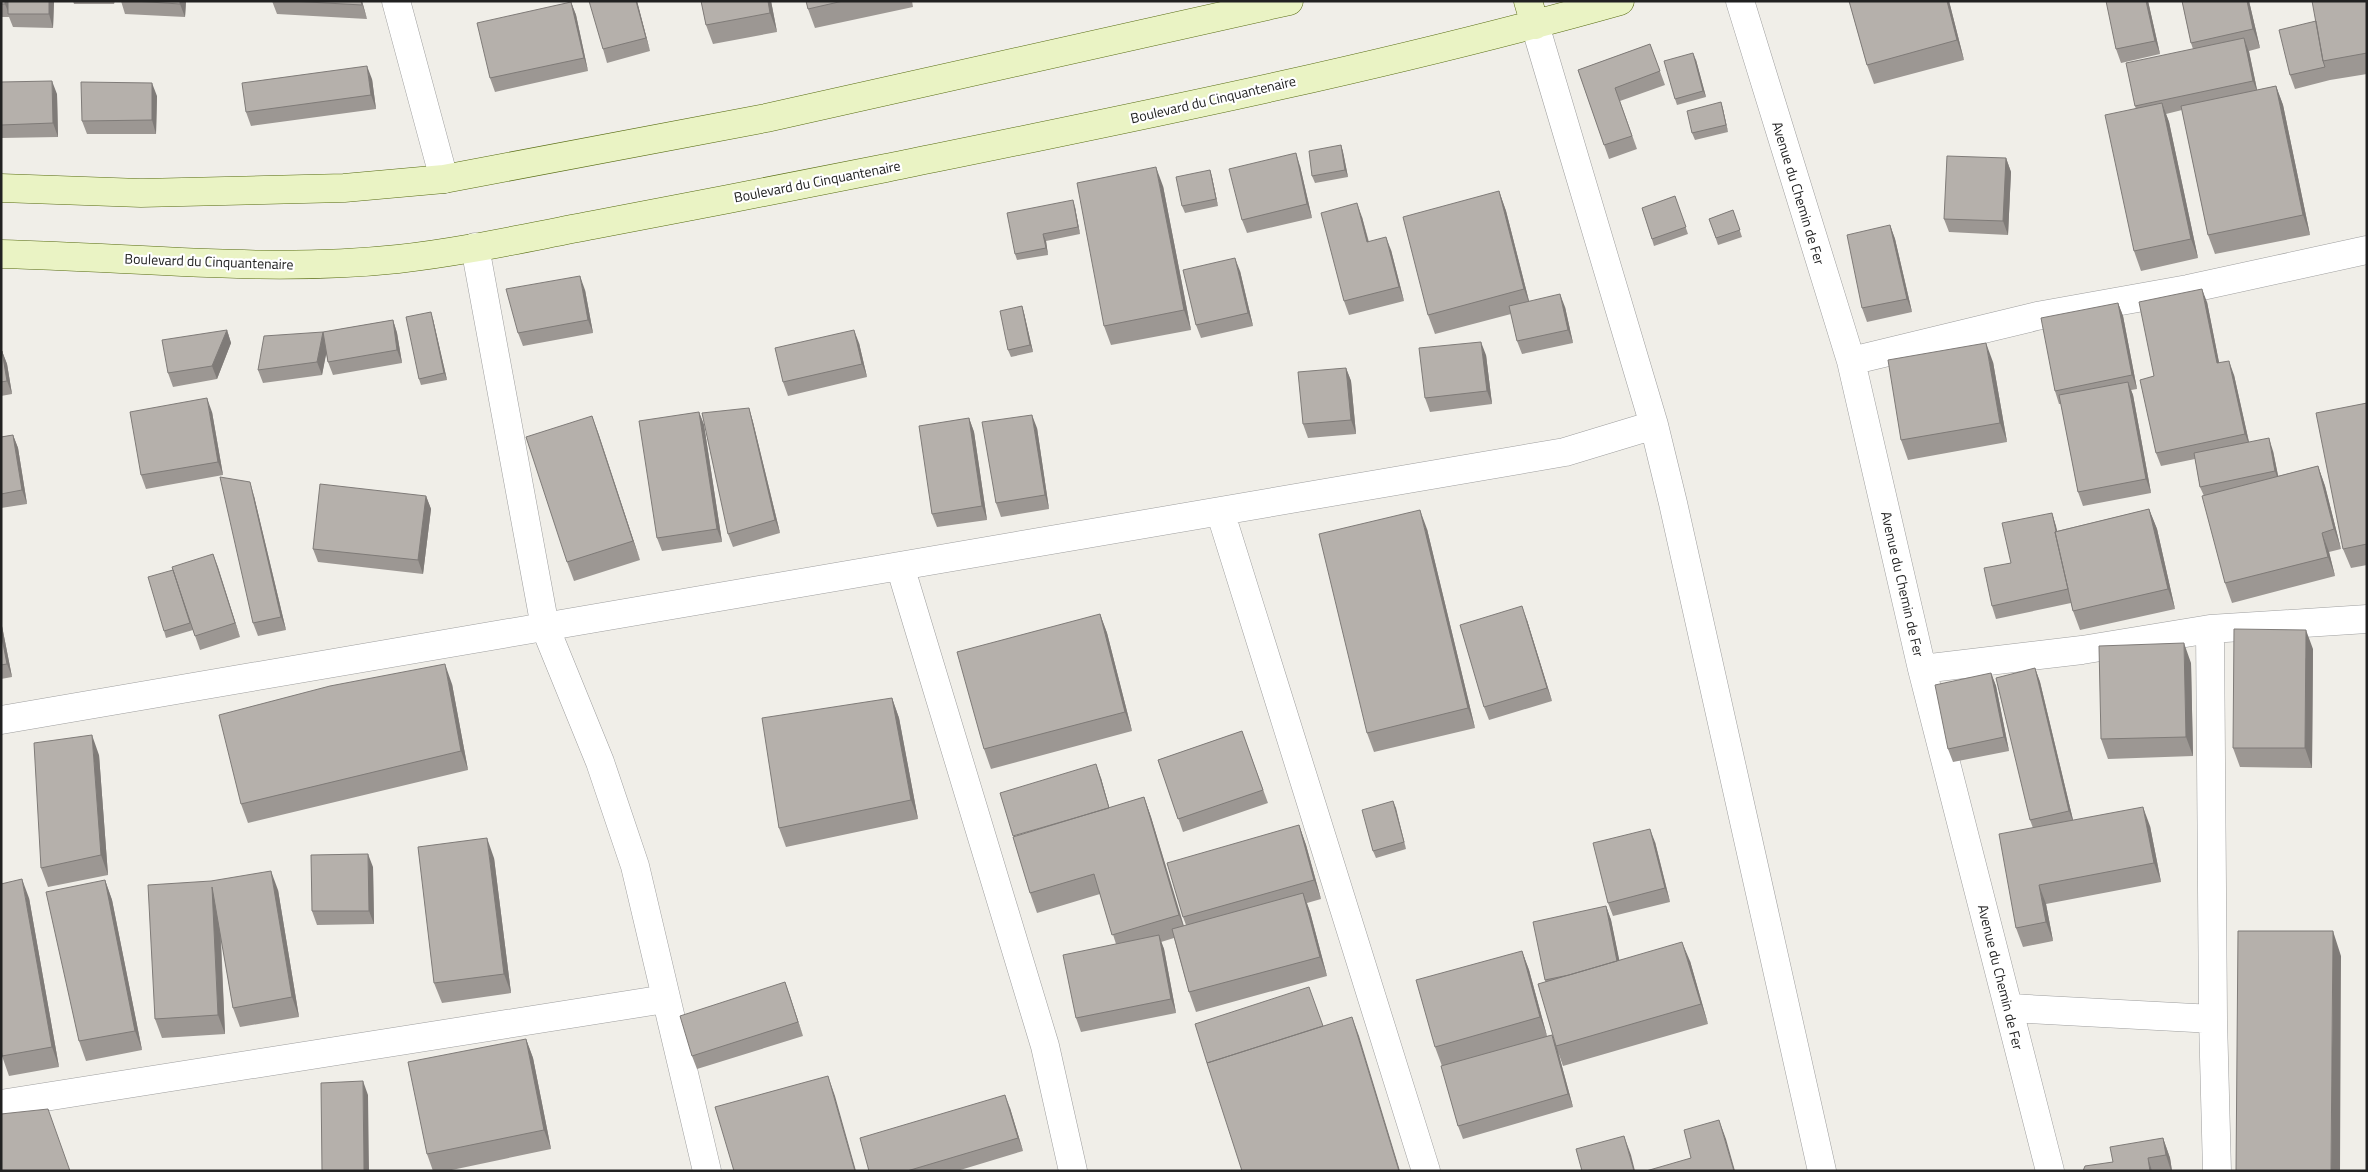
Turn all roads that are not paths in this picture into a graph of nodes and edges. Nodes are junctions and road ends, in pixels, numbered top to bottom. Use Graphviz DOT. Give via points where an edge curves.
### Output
graph roads {
  1 [pos="396,1"];
  2 [pos="1289,1"];
  3 [pos="1620,1"];
  4 [pos="1740,1"];
  5 [pos="1532,13"];
  6 [pos="444,179"];
  7 [pos="1,188"];
  8 [pos="475,247"];
  9 [pos="2367,250"];
  10 [pos="1,254"];
  11 [pos="1851,361"];
  12 [pos="1654,425"];
  13 [pos="1220,511"];
  14 [pos="900,566"];
  15 [pos="2367,619"];
  16 [pos="544,626"];
  17 [pos="2210,629"];
  18 [pos="1922,669"];
  19 [pos="1,720"];
  20 [pos="665,999"];
  21 [pos="2009,1008"];
  22 [pos="2213,1019"];
  23 [pos="1,1104"];
  24 [pos="707,1171"];
  25 [pos="1073,1171"];
  26 [pos="1426,1171"];
  27 [pos="1822,1171"];
  28 [pos="2050,1171"];
  29 [pos="2217,1171"];
  1 -- 6 [label="street"];
  2 -- 6 [label="main road" via="766,118"];
  3 -- 5 [label="main road, Boulevard du Cinquantenaire"];
  4 -- 11 [label="street, Avenue du Chemin de Fer"];
  5 -- 8 [label="main road, Boulevard du Cinquantenaire" via="1166,111"];
  5 -- 12 [label="street"];
  6 -- 7 [label="main road" via="344,188 160,192"];
  8 -- 10 [label="main road, Boulevard du Cinquantenaire" via="397,259 273,265"];
  8 -- 16 [label="street"];
  9 -- 11 [label="street" via="2188,289 2037,316"];
  11 -- 18 [label="street, Avenue du Chemin de Fer"];
  12 -- 13 [label="street" via="1565,452"];
  12 -- 27 [label="street"];
  13 -- 14 [label="street"];
  13 -- 26 [label="street"];
  14 -- 16 [label="street"];
  14 -- 25 [label="street" via="1044,1046"];
  15 -- 17 [label="street"];
  16 -- 19 [label="street"];
  16 -- 20 [label="street" via="600,762 635,866"];
  17 -- 18 [label="street" via="2082,650"];
  17 -- 22 [label="street"];
  18 -- 21 [label="street, Avenue du Chemin de Fer"];
  20 -- 23 [label="street"];
  20 -- 24 [label="street"];
  21 -- 22 [label="street"];
  21 -- 28 [label="street, Avenue du Chemin de Fer"];
  22 -- 29 [label="street"];
}
